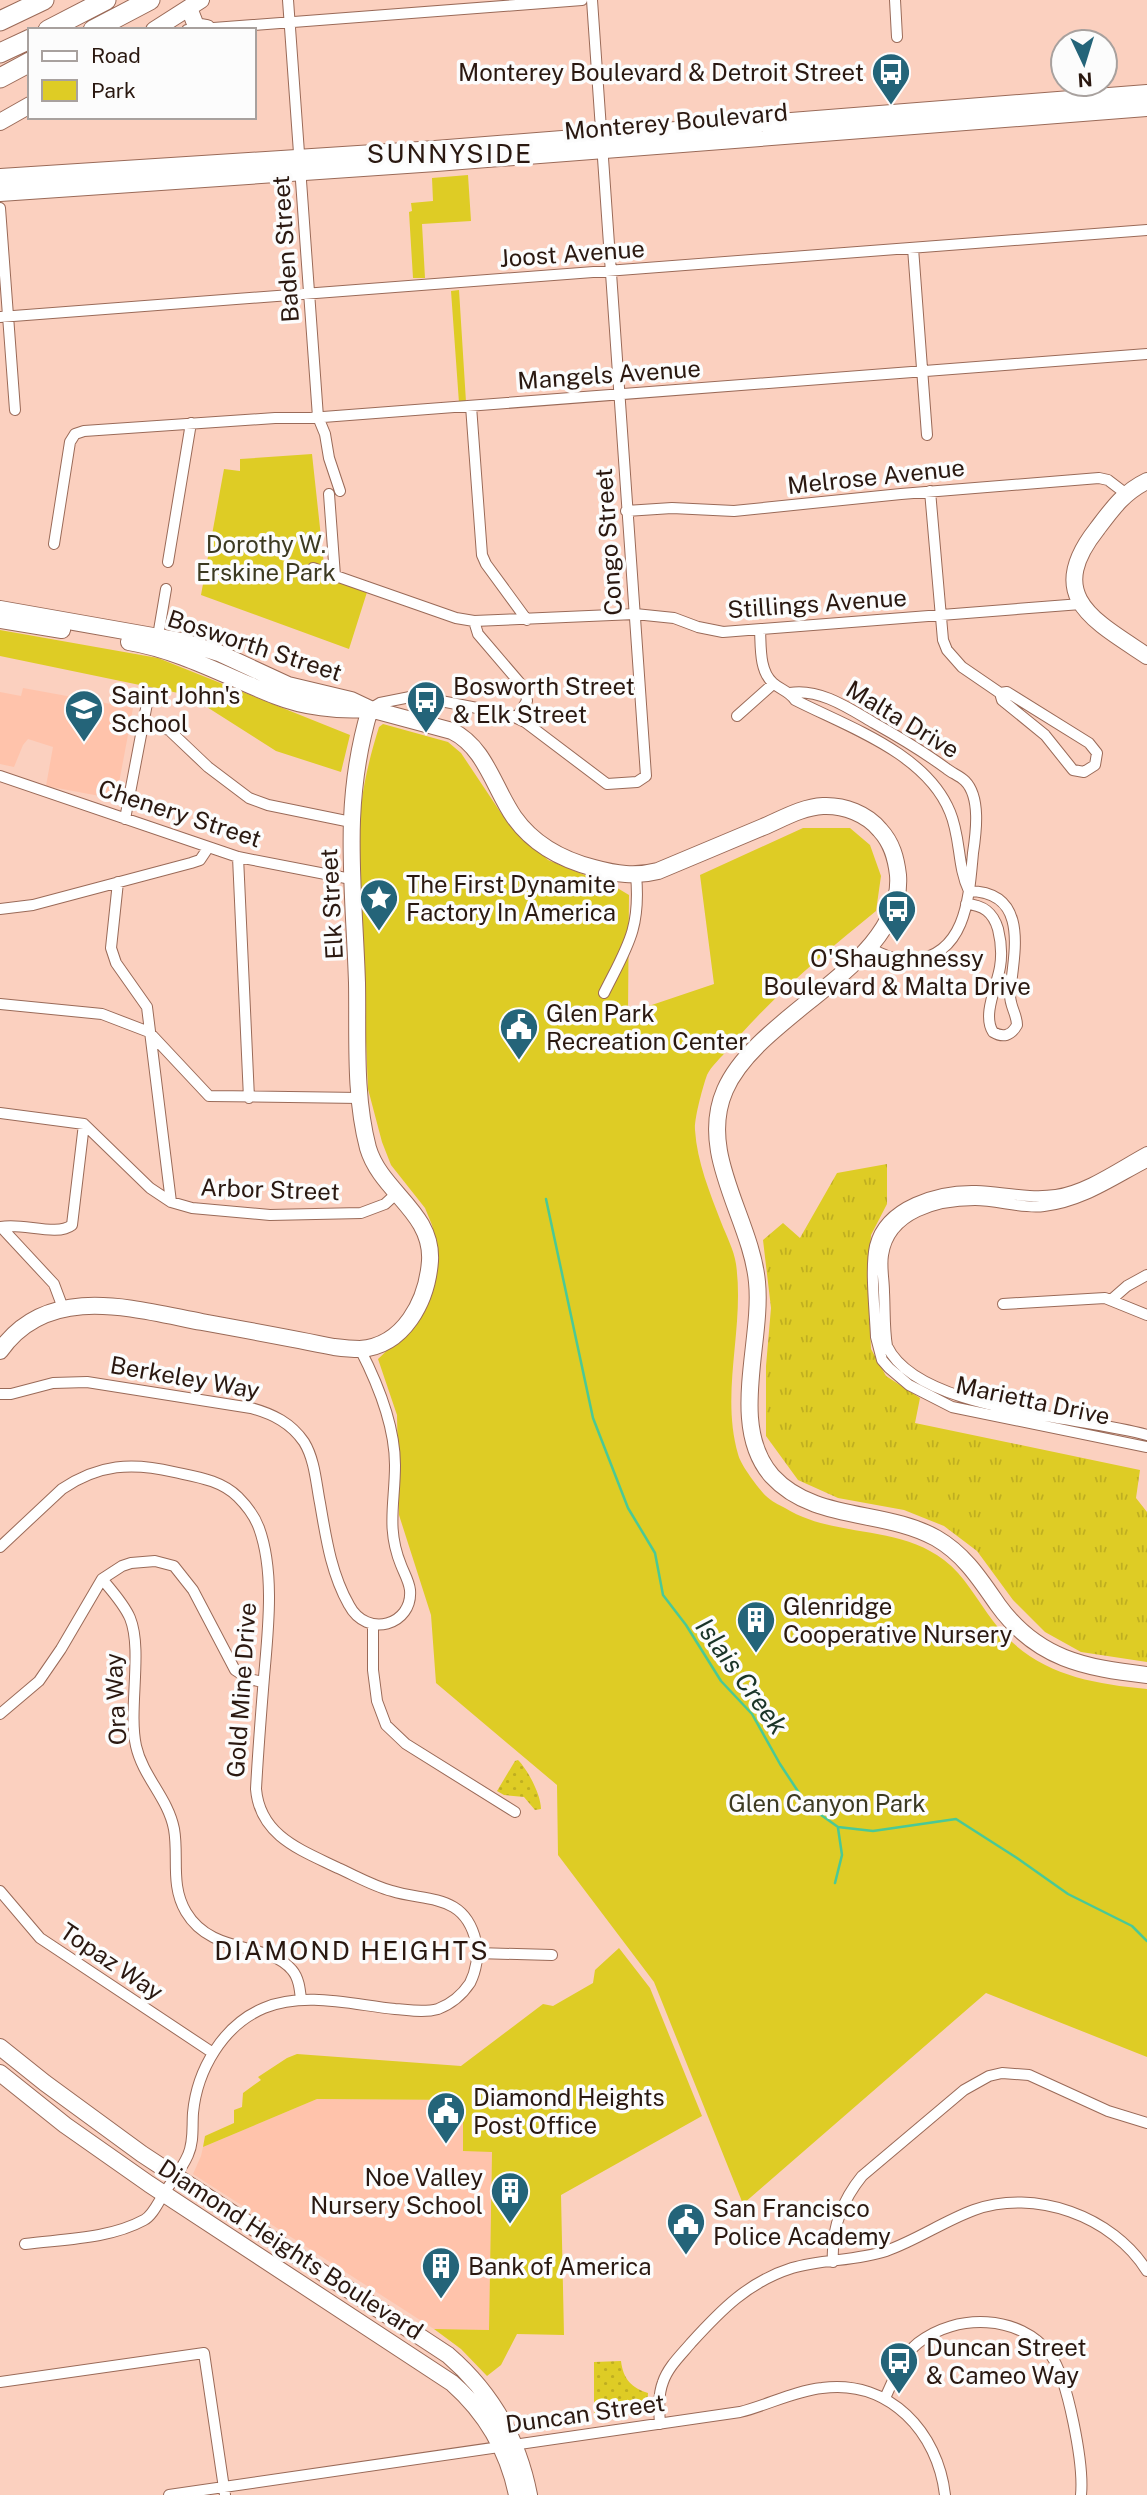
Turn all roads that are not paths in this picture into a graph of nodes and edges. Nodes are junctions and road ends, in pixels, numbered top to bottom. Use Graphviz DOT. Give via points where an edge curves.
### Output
graph roads {
  1 [pos="44,0"];
  2 [pos="106,0"];
  3 [pos="150,0"];
  4 [pos="288,0"];
  5 [pos="582,0"];
  6 [pos="592,0"];
  7 [pos="895,0"];
  8 [pos="195,4"];
  9 [pos="0,21"];
  10 [pos="289,22"];
  11 [pos="52,28"];
  12 [pos="97,28"];
  13 [pos="158,28"];
  14 [pos="207,28"];
  15 [pos="897,37"];
  16 [pos="28,40"];
  17 [pos="0,53"];
  18 [pos="28,63"];
  19 [pos="0,78"];
  20 [pos="1147,93"];
  21 [pos="28,106"];
  22 [pos="1049,107"];
  23 [pos="1147,108"];
  24 [pos="0,122"];
  25 [pos="602,142"];
  26 [pos="300,163"];
  27 [pos="0,177"];
  28 [pos="0,193"];
  29 [pos="0,208"];
  30 [pos="1147,230"];
  31 [pos="913,248"];
  32 [pos="612,271"];
  33 [pos="309,294"];
  34 [pos="4,317"];
  35 [pos="1147,354"];
  36 [pos="923,371"];
  37 [pos="619,395"];
  38 [pos="471,406"];
  39 [pos="15,410"];
  40 [pos="318,417"];
  41 [pos="191,424"];
  42 [pos="927,435"];
  43 [pos="1147,481"];
  44 [pos="930,491"];
  45 [pos="1125,494"];
  46 [pos="626,511"];
  47 [pos="54,544"];
  48 [pos="168,562"];
  49 [pos="313,568"];
  50 [pos="335,576"];
  51 [pos="166,589"];
  52 [pos="1081,604"];
  53 [pos="0,609"];
  54 [pos="635,614"];
  55 [pos="940,615"];
  56 [pos="0,620"];
  57 [pos="527,620"];
  58 [pos="474,621"];
  59 [pos="760,630"];
  60 [pos="158,636"];
  61 [pos="1145,652"];
  62 [pos="773,684"];
  63 [pos="149,693"];
  64 [pos="790,693"];
  65 [pos="1000,693"];
  66 [pos="283,698"];
  67 [pos="370,709"];
  68 [pos="737,716"];
  69 [pos="517,717"];
  70 [pos="144,723"];
  71 [pos="365,727"];
  72 [pos="0,776"];
  73 [pos="125,819"];
  74 [pos="351,821"];
  75 [pos="208,848"];
  76 [pos="238,857"];
  77 [pos="636,875"];
  78 [pos="351,879"];
  79 [pos="118,882"];
  80 [pos="969,891"];
  81 [pos="966,904"];
  82 [pos="0,909"];
  83 [pos="869,947"];
  84 [pos="604,993"];
  85 [pos="0,1004"];
  86 [pos="149,1032"];
  87 [pos="249,1098"];
  88 [pos="360,1098"];
  89 [pos="0,1113"];
  90 [pos="84,1124"];
  91 [pos="1147,1152"];
  92 [pos="1147,1162"];
  93 [pos="397,1193"];
  94 [pos="171,1202"];
  95 [pos="890,1226"];
  96 [pos="1,1227"];
  97 [pos="1147,1275"];
  98 [pos="1111,1300"];
  99 [pos="1003,1304"];
  100 [pos="63,1308"];
  101 [pos="1147,1315"];
  102 [pos="360,1349"];
  103 [pos="0,1351"];
  104 [pos="0,1394"];
  105 [pos="1147,1435"];
  106 [pos="1147,1447"];
  107 [pos="0,1546"];
  108 [pos="102,1579"];
  109 [pos="373,1625"];
  110 [pos="1147,1675"];
  111 [pos="264,1682"];
  112 [pos="0,1714"];
  113 [pos="515,1812"];
  114 [pos="0,1891"];
  115 [pos="477,1953"];
  116 [pos="552,1955"];
  117 [pos="301,2000"];
  118 [pos="0,2047"];
  119 [pos="213,2053"];
  120 [pos="0,2073"];
  121 [pos="1147,2123"];
  122 [pos="176,2176"];
  123 [pos="164,2194"];
  124 [pos="25,2244"];
  125 [pos="833,2262"];
  126 [pos="1147,2271"];
  127 [pos="0,2382"];
  128 [pos="885,2398"];
  129 [pos="660,2424"];
  130 [pos="508,2446"];
  131 [pos="224,2491"];
  132 [pos="169,2495"];
  133 [pos="517,2495"];
  134 [pos="529,2495"];
  135 [pos="945,2495"];
  136 [pos="1081,2495"];
  1 -- 9 [label="highway"];
  2 -- 11 [label="highway"];
  3 -- 12 [label="highway"];
  4 -- 10 [label="street, Baden Street"];
  5 -- 10 [label="street"];
  6 -- 25 [label="street, Congo Street"];
  7 -- 15 [label="street"];
  8 -- 13 [label="main road"];
  8 -- 14 [label="main road" via="196,26"];
  10 -- 14 [label="street"];
  10 -- 26 [label="street, Baden Street"];
  16 -- 17 [label="highway"];
  18 -- 19 [label="highway"];
  20 -- 22 [label="main road, Monterey Boulevard"];
  21 -- 24 [label="main road"];
  22 -- 23 [label="main road, Monterey Boulevard"];
  22 -- 25 [label="main road, Monterey Boulevard"];
  25 -- 26 [label="main road, Monterey Boulevard"];
  25 -- 32 [label="street, Congo Street"];
  26 -- 27 [label="main road, Monterey Boulevard"];
  26 -- 28 [label="main road, Monterey Boulevard"];
  26 -- 33 [label="street, Baden Street"];
  29 -- 34 [label="street"];
  30 -- 31 [label="street, Joost Avenue"];
  31 -- 32 [label="street, Joost Avenue"];
  31 -- 36 [label="street"];
  32 -- 33 [label="street, Joost Avenue"];
  32 -- 37 [label="street, Congo Street"];
  33 -- 34 [label="street, Joost Avenue"];
  33 -- 40 [label="street, Baden Street"];
  34 -- 39 [label="street"];
  35 -- 36 [label="street, Mangels Avenue"];
  36 -- 37 [label="street, Mangels Avenue"];
  36 -- 42 [label="street"];
  37 -- 38 [label="street, Mangels Avenue"];
  37 -- 46 [label="street, Congo Street"];
  38 -- 40 [label="street, Mangels Avenue"];
  38 -- 57 [label="street" via="482,555"];
  40 -- 41 [label="street, Mangels Avenue"];
  40 -- 50 [label="street, Baden Street" via="334,493"];
  41 -- 47 [label="street, Mangels Avenue" via="75,434"];
  41 -- 48 [label="street"];
  43 -- 45 [label="main road"];
  44 -- 45 [label="street, Melrose Avenue" via="1099,478"];
  44 -- 46 [label="street, Melrose Avenue" via="734,511"];
  44 -- 55 [label="street"];
  45 -- 52 [label="main road" via="1077,558 1073,572"];
  46 -- 54 [label="street, Congo Street"];
  49 -- 50 [label="street, Stillings Avenue"];
  50 -- 58 [label="street, Stillings Avenue"];
  51 -- 60 [label="street"];
  52 -- 55 [label="street, Stillings Avenue"];
  52 -- 61 [label="main road"];
  53 -- 60 [label="main road, Bosworth Street"];
  54 -- 57 [label="street, Stillings Avenue"];
  54 -- 59 [label="street, Stillings Avenue" via="674,618 709,630"];
  54 -- 69 [label="street, Congo Street" via="647,772 643,779 604,782"];
  55 -- 59 [label="street, Stillings Avenue"];
  55 -- 65 [label="street" via="943,640 954,659"];
  56 -- 66 [label="main road, Bosworth Street" via="155,647"];
  57 -- 58 [label="street, Stillings Avenue"];
  58 -- 69 [label="street" via="478,634 525,689 527,701"];
  59 -- 62 [label="street" via="765,671"];
  60 -- 67 [label="main road, Bosworth Street" via="200,646 288,685"];
  62 -- 64 [label="street, Malta Drive"];
  62 -- 68 [label="street"];
  63 -- 70 [label="street"];
  64 -- 80 [label="street, Malta Drive" via="922,771 949,808 959,839 960,869"];
  64 -- 80 [label="street, Malta Drive" via="815,694 853,711 965,781 975,813"];
  65 -- 65 [label="street" via="1073,769 1084,772 1095,765 1097,753 1089,743 1007,692"];
  66 -- 67 [label="main road, Bosworth Street" via="345,710"];
  66 -- 71 [label="main road" via="293,706"];
  67 -- 69 [label="street, Congo Street" via="415,696"];
  67 -- 71 [label="main road, Elk Street"];
  67 -- 77 [label="main road, Bosworth Street" via="461,736 480,756 514,817 553,852 578,864"];
  70 -- 73 [label="street"];
  70 -- 74 [label="street" via="169,730 248,798"];
  71 -- 74 [label="main road, Elk Street"];
  72 -- 73 [label="street, Chenery Street"];
  73 -- 75 [label="street, Chenery Street"];
  74 -- 78 [label="main road, Elk Street"];
  75 -- 76 [label="street, Chenery Street"];
  75 -- 79 [label="street" via="200,860"];
  76 -- 78 [label="street, Chenery Street"];
  76 -- 87 [label="street"];
  77 -- 83 [label="main road" via="658,871 801,811 823,806 854,811 884,834 898,870 892,913"];
  77 -- 84 [label="street" via="635,926"];
  78 -- 88 [label="main road, Elk Street"];
  79 -- 82 [label="street"];
  79 -- 86 [label="street" via="111,948 147,1007"];
  80 -- 81 [label="street, Malta Drive"];
  80 -- 81 [label="street" via="996,895 1004,902 1013,925 1016,956 1010,1001 1017,1025 1004,1036 993,1032 989,1022 1000,968 998,929 986,909"];
  81 -- 83 [label="street, Malta Drive" via="954,937 937,954 909,960 888,957"];
  83 -- 110 [label="main road" via="743,1062 730,1078 719,1107 720,1159 756,1270 750,1418 755,1448 771,1475 804,1500 906,1525 942,1542 975,1571 1013,1622 1054,1654 1095,1668"];
  85 -- 86 [label="street" via="102,1014"];
  86 -- 87 [label="street" via="209,1096"];
  86 -- 94 [label="street"];
  87 -- 88 [label="street"];
  88 -- 93 [label="main road" via="372,1158"];
  89 -- 90 [label="street"];
  90 -- 94 [label="street, Arbor Street" via="150,1188"];
  90 -- 96 [label="street" via="72,1225 63,1230"];
  91 -- 95 [label="street" via="1058,1195 951,1193 918,1201 895,1215"];
  92 -- 95 [label="street" via="1059,1204 954,1202 920,1210"];
  93 -- 94 [label="street, Arbor Street" via="373,1210 320,1216 231,1212"];
  93 -- 102 [label="main road" via="419,1218 429,1241 430,1264 423,1294 400,1332"];
  95 -- 105 [label="street, Marietta Drive" via="883,1257 886,1336 891,1354 905,1369 974,1401"];
  95 -- 106 [label="street, Marietta Drive" via="874,1250 876,1336 882,1360 909,1385 968,1412"];
  96 -- 100 [label="street" via="54,1284"];
  97 -- 98 [label="street"];
  98 -- 99 [label="street"];
  98 -- 101 [label="street"];
  100 -- 102 [label="main road" via="124,1307"];
  100 -- 103 [label="main road" via="25,1326"];
  102 -- 109 [label="street" via="390,1429 395,1465 392,1538 410,1589 399,1616"];
  104 -- 109 [label="street, Berkeley Way" via="53,1383 87,1382 251,1408 277,1417 296,1432 310,1455 334,1571 355,1615"];
  107 -- 111 [label="street, Gold Mine Drive" via="62,1489 96,1472 138,1465 211,1480 238,1497 255,1520 263,1542 269,1601"];
  108 -- 111 [label="street" via="131,1563 155,1561 174,1566 193,1590 235,1670"];
  108 -- 112 [label="street" via="39,1681"];
  108 -- 117 [label="street, Ora Way" via="130,1619 136,1744 171,1816 176,1887 185,1910 203,1932 217,1940 283,1962 297,1980"];
  109 -- 113 [label="street" via="373,1671 386,1725 406,1744"];
  111 -- 115 [label="street, Gold Mine Drive" via="256,1789 260,1811 272,1830 294,1847 383,1889 449,1905 472,1931"];
  114 -- 119 [label="street, Topaz Way" via="40,1938"];
  115 -- 116 [label="street"];
  115 -- 117 [label="street" via="466,1988 437,2009 412,2011"];
  117 -- 119 [label="street" via="276,2004 249,2016"];
  118 -- 122 [label="main road, Diamond Heights Boulevard"];
  119 -- 122 [label="street" via="196,2095 189,2154"];
  120 -- 123 [label="main road, Diamond Heights Boulevard"];
  121 -- 125 [label="street" via="1108,2111 1029,2075 989,2076 964,2090 862,2176 838,2217"];
  122 -- 123 [label="street"];
  122 -- 130 [label="main road, Diamond Heights Boulevard" via="448,2355 491,2400 510,2432"];
  123 -- 124 [label="street" via="147,2219 114,2233"];
  123 -- 130 [label="main road, Diamond Heights Boulevard" via="440,2373"];
  125 -- 126 [label="street" via="889,2250 971,2211 1022,2202 1059,2208 1093,2222 1122,2242"];
  125 -- 129 [label="street" via="778,2274 732,2300 669,2370 660,2391"];
  127 -- 131 [label="street" via="204,2353"];
  128 -- 129 [label="street, Duncan Street" via="856,2389 826,2387 740,2412"];
  128 -- 135 [label="street, Duncan Street" via="925,2435 940,2465"];
  128 -- 136 [label="street" via="909,2352 929,2336 971,2322 1018,2329 1052,2356 1066,2386"];
  129 -- 130 [label="street, Duncan Street"];
  130 -- 131 [label="street, Duncan Street"];
  130 -- 133 [label="main road, Diamond Heights Boulevard"];
  130 -- 134 [label="main road, Diamond Heights Boulevard"];
  131 -- 132 [label="street, Duncan Street"];
}
